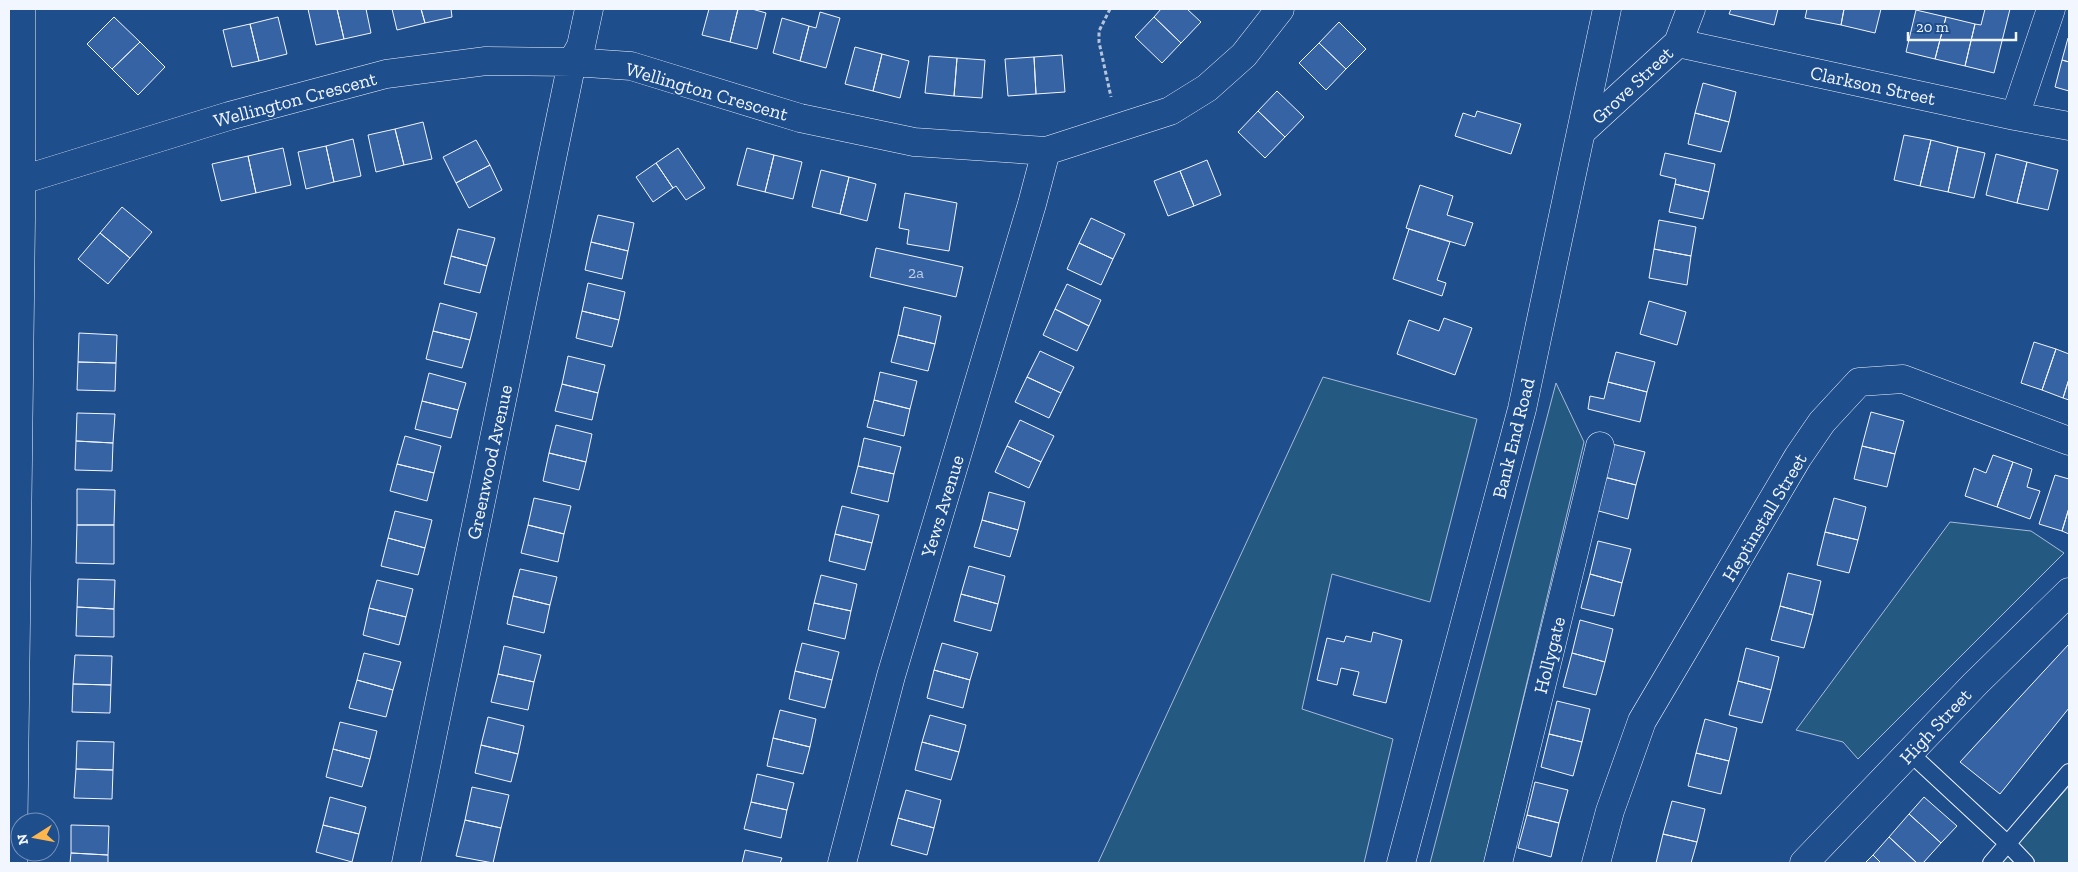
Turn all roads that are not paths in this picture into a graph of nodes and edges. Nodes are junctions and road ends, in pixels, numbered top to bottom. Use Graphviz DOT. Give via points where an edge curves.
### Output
graph roads {
  1 [pos="21,9"];
  2 [pos="589,9"];
  3 [pos="1280,9"];
  4 [pos="1607,9"];
  5 [pos="1691,9"];
  6 [pos="2051,9"];
  7 [pos="1678,43"];
  8 [pos="572,62"];
  9 [pos="2015,116"];
  10 [pos="2069,126"];
  11 [pos="1582,131"];
  12 [pos="1046,151"];
  13 [pos="14,182"];
  14 [pos="2069,441"];
  15 [pos="1600,446"];
  16 [pos="2069,592"];
  17 [pos="1910,753"];
  18 [pos="2069,772"];
  19 [pos="2008,844"];
  20 [pos="13,863"];
  21 [pos="406,863"];
  22 [pos="842,863"];
  23 [pos="1401,863"];
  24 [pos="1498,863"];
  25 [pos="1596,863"];
  26 [pos="1804,863"];
  27 [pos="1991,863"];
  28 [pos="2026,863"];
  1 -- 13 [label="street"];
  2 -- 8 [label="street, Greenwood Avenue" via="581,46"];
  3 -- 12 [label="street, Wellington Crescent" via="1244,55 1207,88 1170,111"];
  4 -- 11 [label="street, Bank End Road"];
  5 -- 7 [label="street, Grove Street"];
  6 -- 9 [label="street"];
  7 -- 9 [label="street, Clarkson Street"];
  7 -- 11 [label="street, Grove Street"];
  8 -- 12 [label="street, Wellington Crescent" via="631,66 800,118 914,142"];
  8 -- 13 [label="street, Wellington Crescent" via="486,61 386,74 229,116"];
  8 -- 21 [label="street, Greenwood Avenue"];
  9 -- 10 [label="street, Clarkson Street"];
  11 -- 23 [label="street, Bank End Road" via="1522,409"];
  12 -- 22 [label="street, Yews Avenue" via="891,676"];
  13 -- 20 [label="street"];
  14 -- 25 [label="street, Heptinstall Street" via="1903,379 1859,382 1822,422 1798,457 1642,721 1610,811"];
  15 -- 24 [label="street, Hollygate"];
  16 -- 17 [label="street, High Street"];
  17 -- 19 [label="lane"];
  17 -- 26 [label="street, High Street"];
  18 -- 19 [label="lane"];
  19 -- 27 [label="lane"];
  19 -- 28 [label="lane"];
}
